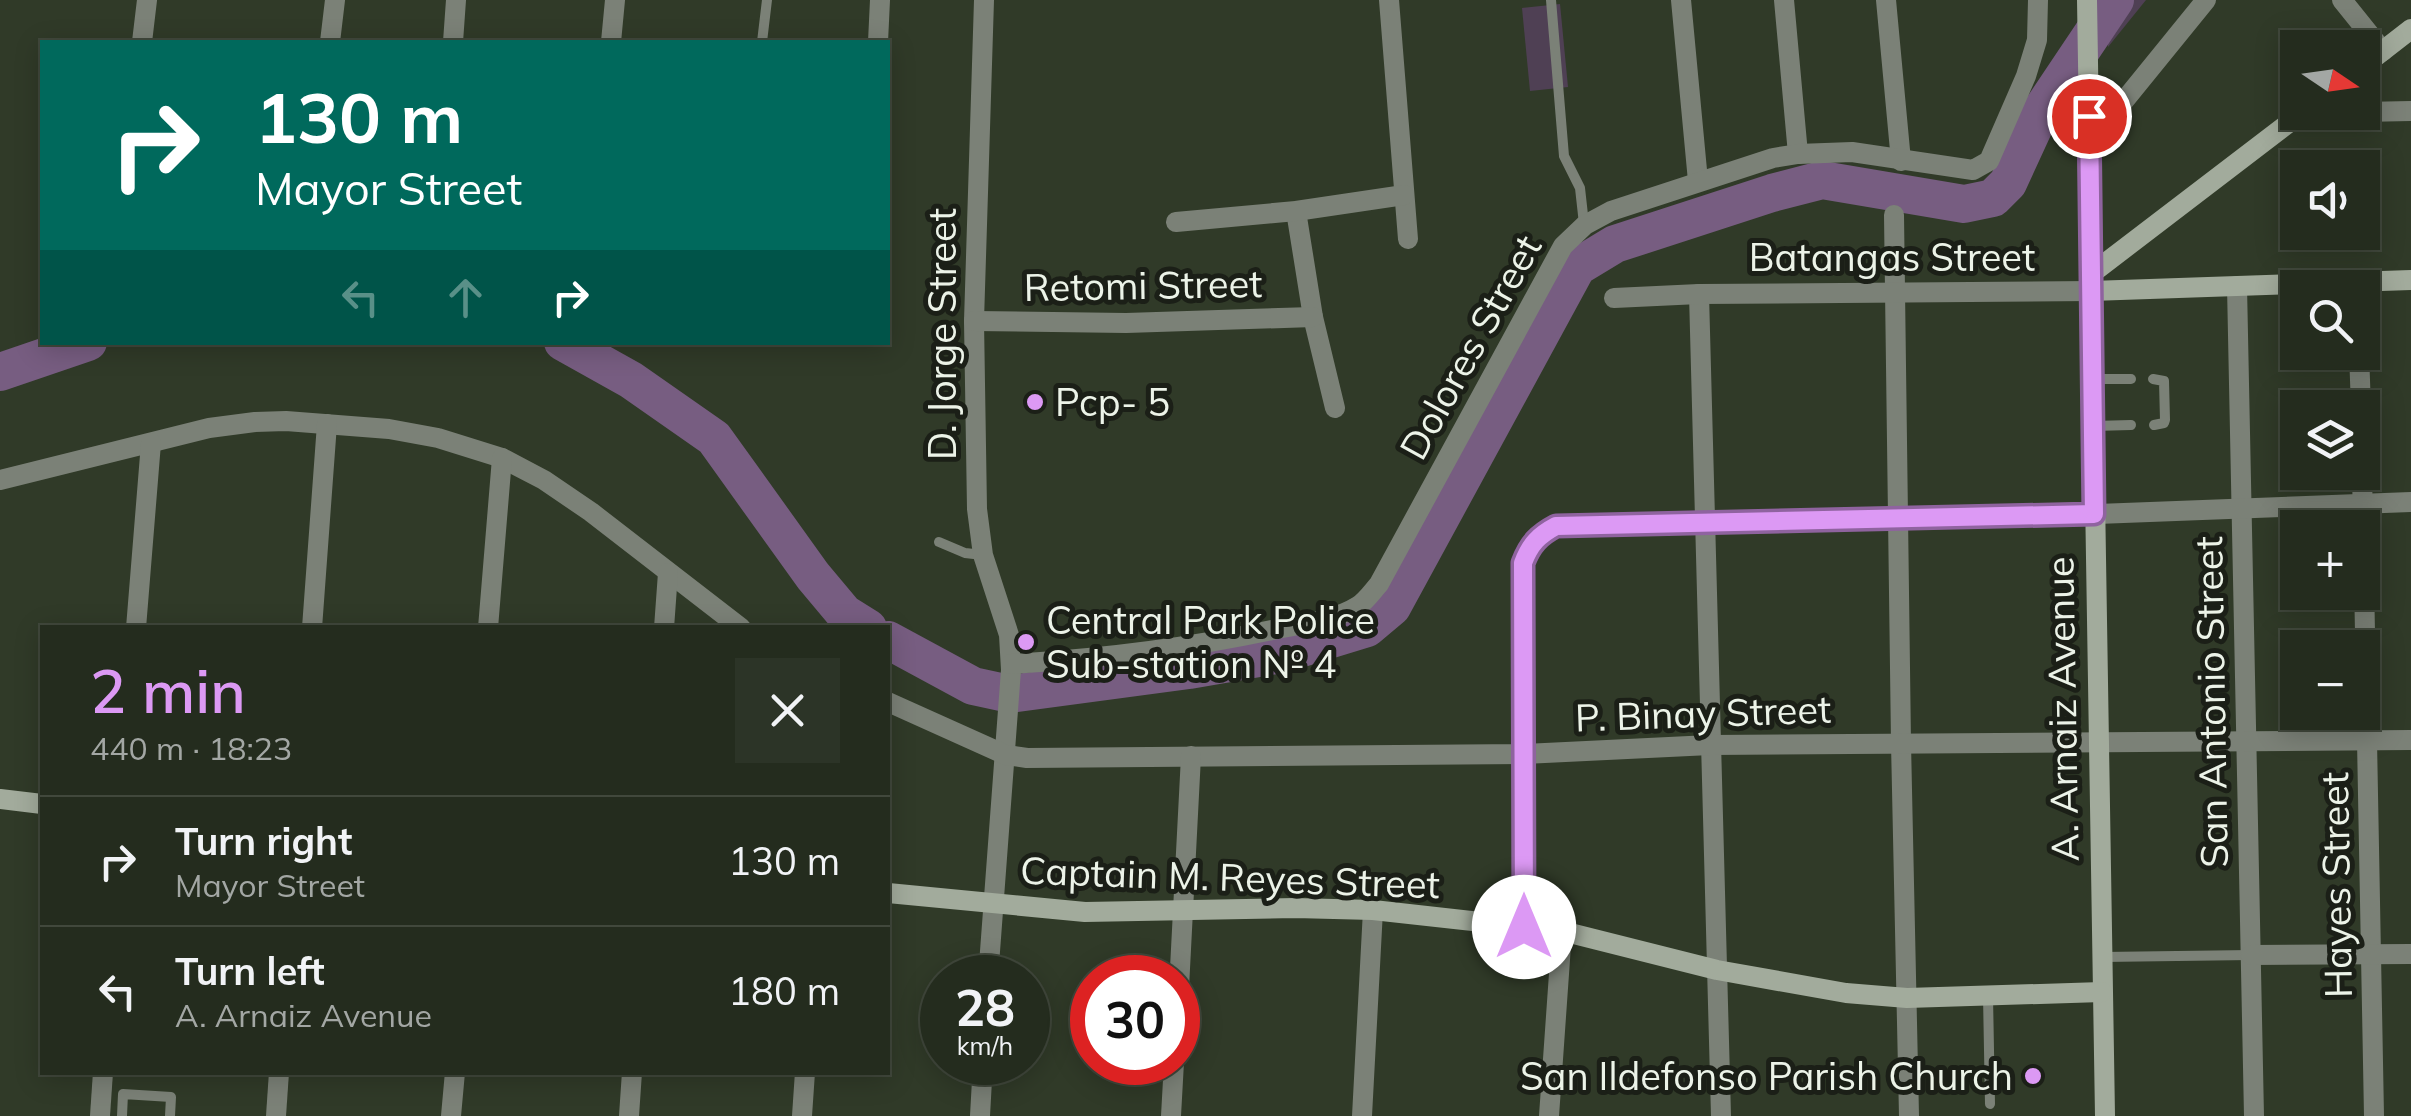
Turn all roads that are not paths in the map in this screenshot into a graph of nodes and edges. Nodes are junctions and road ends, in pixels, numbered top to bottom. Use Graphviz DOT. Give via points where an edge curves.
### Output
graph roads {
  1 [pos="147,0"];
  2 [pos="335,0"];
  3 [pos="456,0"];
  4 [pos="614,0"];
  5 [pos="767,0"];
  6 [pos="880,0"];
  7 [pos="984,0"];
  8 [pos="1390,0"];
  9 [pos="1551,0"];
  10 [pos="1682,0"];
  11 [pos="1784,0"];
  12 [pos="1886,0"];
  13 [pos="2038,0"];
  14 [pos="2087,0"];
  15 [pos="2206,0"];
  16 [pos="2342,0"];
  17 [pos="2411,30"];
  18 [pos="142,40"];
  19 [pos="330,40"];
  20 [pos="453,40"];
  21 [pos="611,40"];
  22 [pos="762,40"];
  23 [pos="878,40"];
  24 [pos="2383,51"];
  25 [pos="2380,53"];
  26 [pos="2411,111"];
  27 [pos="2380,112"];
  28 [pos="2281,130"];
  29 [pos="2089,144"];
  30 [pos="1798,154"];
  31 [pos="1901,160"];
  32 [pos="1698,181"];
  33 [pos="1404,195"];
  34 [pos="1296,211"];
  35 [pos="1894,215"];
  36 [pos="1176,222"];
  37 [pos="1584,225"];
  38 [pos="1408,240"];
  39 [pos="2411,280"];
  40 [pos="2091,282"];
  41 [pos="2380,283"];
  42 [pos="2238,286"];
  43 [pos="2280,286"];
  44 [pos="1896,292"];
  45 [pos="1699,294"];
  46 [pos="1614,298"];
  47 [pos="1313,317"];
  48 [pos="974,321"];
  49 [pos="2092,379"];
  50 [pos="2131,379"];
  51 [pos="2154,379"];
  52 [pos="1335,408"];
  53 [pos="328,424"];
  54 [pos="2154,424"];
  55 [pos="2131,425"];
  56 [pos="2093,426"];
  57 [pos="151,443"];
  58 [pos="502,458"];
  59 [pos="0,480"];
  60 [pos="2363,490"];
  61 [pos="2411,502"];
  62 [pos="2363,504"];
  63 [pos="2243,508"];
  64 [pos="2094,514"];
  65 [pos="1899,520"];
  66 [pos="1706,524"];
  67 [pos="939,542"];
  68 [pos="983,554"];
  69 [pos="668,573"];
  70 [pos="136,625"];
  71 [pos="312,625"];
  72 [pos="488,625"];
  73 [pos="664,625"];
  74 [pos="736,625"];
  75 [pos="1011,667"];
  76 [pos="890,703"];
  77 [pos="2411,740"];
  78 [pos="2368,741"];
  79 [pos="2247,742"];
  80 [pos="1901,743"];
  81 [pos="2098,743"];
  82 [pos="1710,745"];
  83 [pos="1524,754"];
  84 [pos="1006,755"];
  85 [pos="1192,756"];
  86 [pos="0,799"];
  87 [pos="40,804"];
  88 [pos="890,893"];
  89 [pos="993,904"];
  90 [pos="1184,910"];
  91 [pos="1372,910"];
  92 [pos="1524,927"];
  93 [pos="1562,931"];
  94 [pos="2373,954"];
  95 [pos="2411,954"];
  96 [pos="990,955"];
  97 [pos="1181,955"];
  98 [pos="2251,956"];
  99 [pos="2102,957"];
  100 [pos="1717,970"];
  101 [pos="2102,992"];
  102 [pos="1988,996"];
  103 [pos="1907,998"];
  104 [pos="103,1075"];
  105 [pos="279,1075"];
  106 [pos="454,1075"];
  107 [pos="632,1075"];
  108 [pos="806,1075"];
  109 [pos="982,1085"];
  110 [pos="1172,1085"];
  111 [pos="1990,1104"];
  112 [pos="100,1116"];
  113 [pos="122,1116"];
  114 [pos="170,1116"];
  115 [pos="276,1116"];
  116 [pos="452,1116"];
  117 [pos="629,1116"];
  118 [pos="802,1116"];
  119 [pos="980,1116"];
  120 [pos="1170,1116"];
  121 [pos="1362,1116"];
  122 [pos="1549,1116"];
  123 [pos="1721,1116"];
  124 [pos="1909,1116"];
  125 [pos="2105,1116"];
  126 [pos="2254,1116"];
  127 [pos="2374,1116"];
  1 -- 18 [label="street"];
  2 -- 19 [label="street"];
  3 -- 20 [label="street"];
  4 -- 21 [label="street"];
  5 -- 22 [label="lane"];
  6 -- 23 [label="street"];
  7 -- 48 [label="street, D. Jorge Street"];
  8 -- 33 [label="street"];
  9 -- 37 [label="lane" via="1564,156 1580,188"];
  10 -- 32 [label="street"];
  11 -- 30 [label="street"];
  12 -- 31 [label="street"];
  13 -- 31 [label="street, Dolores Street" via="2037,40 1989,161 1973,170"];
  14 -- 29 [label="street, A. Arnaiz Avenue"];
  15 -- 29 [label="street"];
  16 -- 24 [label="street"];
  17 -- 24 [label="street"];
  24 -- 25 [label="street"];
  26 -- 27 [label="street"];
  28 -- 40 [label="street"];
  29 -- 40 [label="street, A. Arnaiz Avenue"];
  30 -- 31 [label="street, Dolores Street" via="1852,152"];
  30 -- 32 [label="street, Dolores Street"];
  32 -- 37 [label="street, Dolores Street"];
  33 -- 34 [label="street"];
  33 -- 38 [label="street"];
  34 -- 36 [label="street"];
  34 -- 47 [label="street"];
  35 -- 44 [label="street"];
  37 -- 75 [label="street, Dolores Street" via="1563,246 1361,605 1217,641"];
  39 -- 41 [label="street, Batangas Street"];
  40 -- 42 [label="street, Batangas Street"];
  40 -- 44 [label="street, Batangas Street"];
  40 -- 49 [label="street, A. Arnaiz Avenue"];
  42 -- 43 [label="street, Batangas Street"];
  42 -- 63 [label="street, San Antonio Street"];
  44 -- 45 [label="street, Batangas Street"];
  44 -- 65 [label="street"];
  45 -- 46 [label="street, Batangas Street"];
  45 -- 66 [label="street"];
  47 -- 48 [label="street, Retomi Street"];
  47 -- 52 [label="street"];
  48 -- 68 [label="street, D. Jorge Street"];
  49 -- 50 [label="lane"];
  49 -- 56 [label="street, A. Arnaiz Avenue"];
  51 -- 54 [label="lane" via="2164,381 2165,420"];
  53 -- 57 [label="street" via="255,422"];
  53 -- 58 [label="street" via="438,438"];
  53 -- 71 [label="street"];
  55 -- 56 [label="lane"];
  56 -- 64 [label="street, A. Arnaiz Avenue"];
  57 -- 59 [label="street"];
  57 -- 70 [label="street"];
  58 -- 69 [label="street" via="568,495"];
  58 -- 72 [label="street"];
  60 -- 62 [label="street, Hayes Street"];
  61 -- 62 [label="street"];
  62 -- 63 [label="street"];
  62 -- 78 [label="street, Hayes Street"];
  63 -- 64 [label="street"];
  63 -- 79 [label="street, San Antonio Street"];
  64 -- 65 [label="street"];
  64 -- 81 [label="street, A. Arnaiz Avenue"];
  65 -- 66 [label="street"];
  65 -- 80 [label="street"];
  66 -- 82 [label="street"];
  66 -- 83 [label="street" via="1556,526 1528,549"];
  67 -- 68 [label="lane"];
  68 -- 75 [label="street, D. Jorge Street" via="1009,635"];
  69 -- 73 [label="street"];
  69 -- 74 [label="street"];
  75 -- 84 [label="street, D. Jorge Street"];
  76 -- 84 [label="street, P. Binay Street"];
  77 -- 78 [label="street, P. Binay Street"];
  78 -- 79 [label="street, P. Binay Street"];
  78 -- 94 [label="street, Hayes Street"];
  79 -- 81 [label="street, P. Binay Street"];
  79 -- 98 [label="street, San Antonio Street"];
  80 -- 81 [label="street, P. Binay Street"];
  80 -- 82 [label="street, P. Binay Street"];
  80 -- 103 [label="street"];
  81 -- 99 [label="street, A. Arnaiz Avenue"];
  82 -- 83 [label="street, P. Binay Street"];
  82 -- 100 [label="street"];
  83 -- 85 [label="street, P. Binay Street"];
  83 -- 92 [label="street"];
  84 -- 85 [label="street, P. Binay Street"];
  84 -- 89 [label="street, D. Jorge Street"];
  85 -- 90 [label="street"];
  86 -- 87 [label="street"];
  88 -- 89 [label="street, Captain M. Reyes Street"];
  89 -- 90 [label="street, Captain M. Reyes Street" via="1086,912"];
  89 -- 96 [label="street, D. Jorge Street"];
  90 -- 91 [label="street, Captain M. Reyes Street"];
  90 -- 97 [label="street"];
  91 -- 92 [label="street, Captain M. Reyes Street"];
  91 -- 121 [label="street"];
  92 -- 93 [label="street, Captain M. Reyes Street"];
  93 -- 100 [label="street, Captain M. Reyes Street"];
  93 -- 122 [label="street"];
  94 -- 95 [label="street"];
  94 -- 98 [label="street"];
  94 -- 127 [label="street, Hayes Street"];
  98 -- 99 [label="lane"];
  98 -- 126 [label="street, San Antonio Street"];
  99 -- 101 [label="street, A. Arnaiz Avenue"];
  100 -- 103 [label="street, Captain M. Reyes Street"];
  100 -- 123 [label="street"];
  101 -- 102 [label="street, Captain M. Reyes Street"];
  101 -- 125 [label="street, A. Arnaiz Avenue"];
  102 -- 103 [label="street, Captain M. Reyes Street"];
  102 -- 111 [label="lane"];
  103 -- 124 [label="street"];
  104 -- 112 [label="street"];
  105 -- 115 [label="street"];
  106 -- 116 [label="street"];
  107 -- 117 [label="street"];
  108 -- 118 [label="street"];
  109 -- 119 [label="street"];
  110 -- 120 [label="street"];
  113 -- 114 [label="lane" via="123,1094 171,1097"];
}
